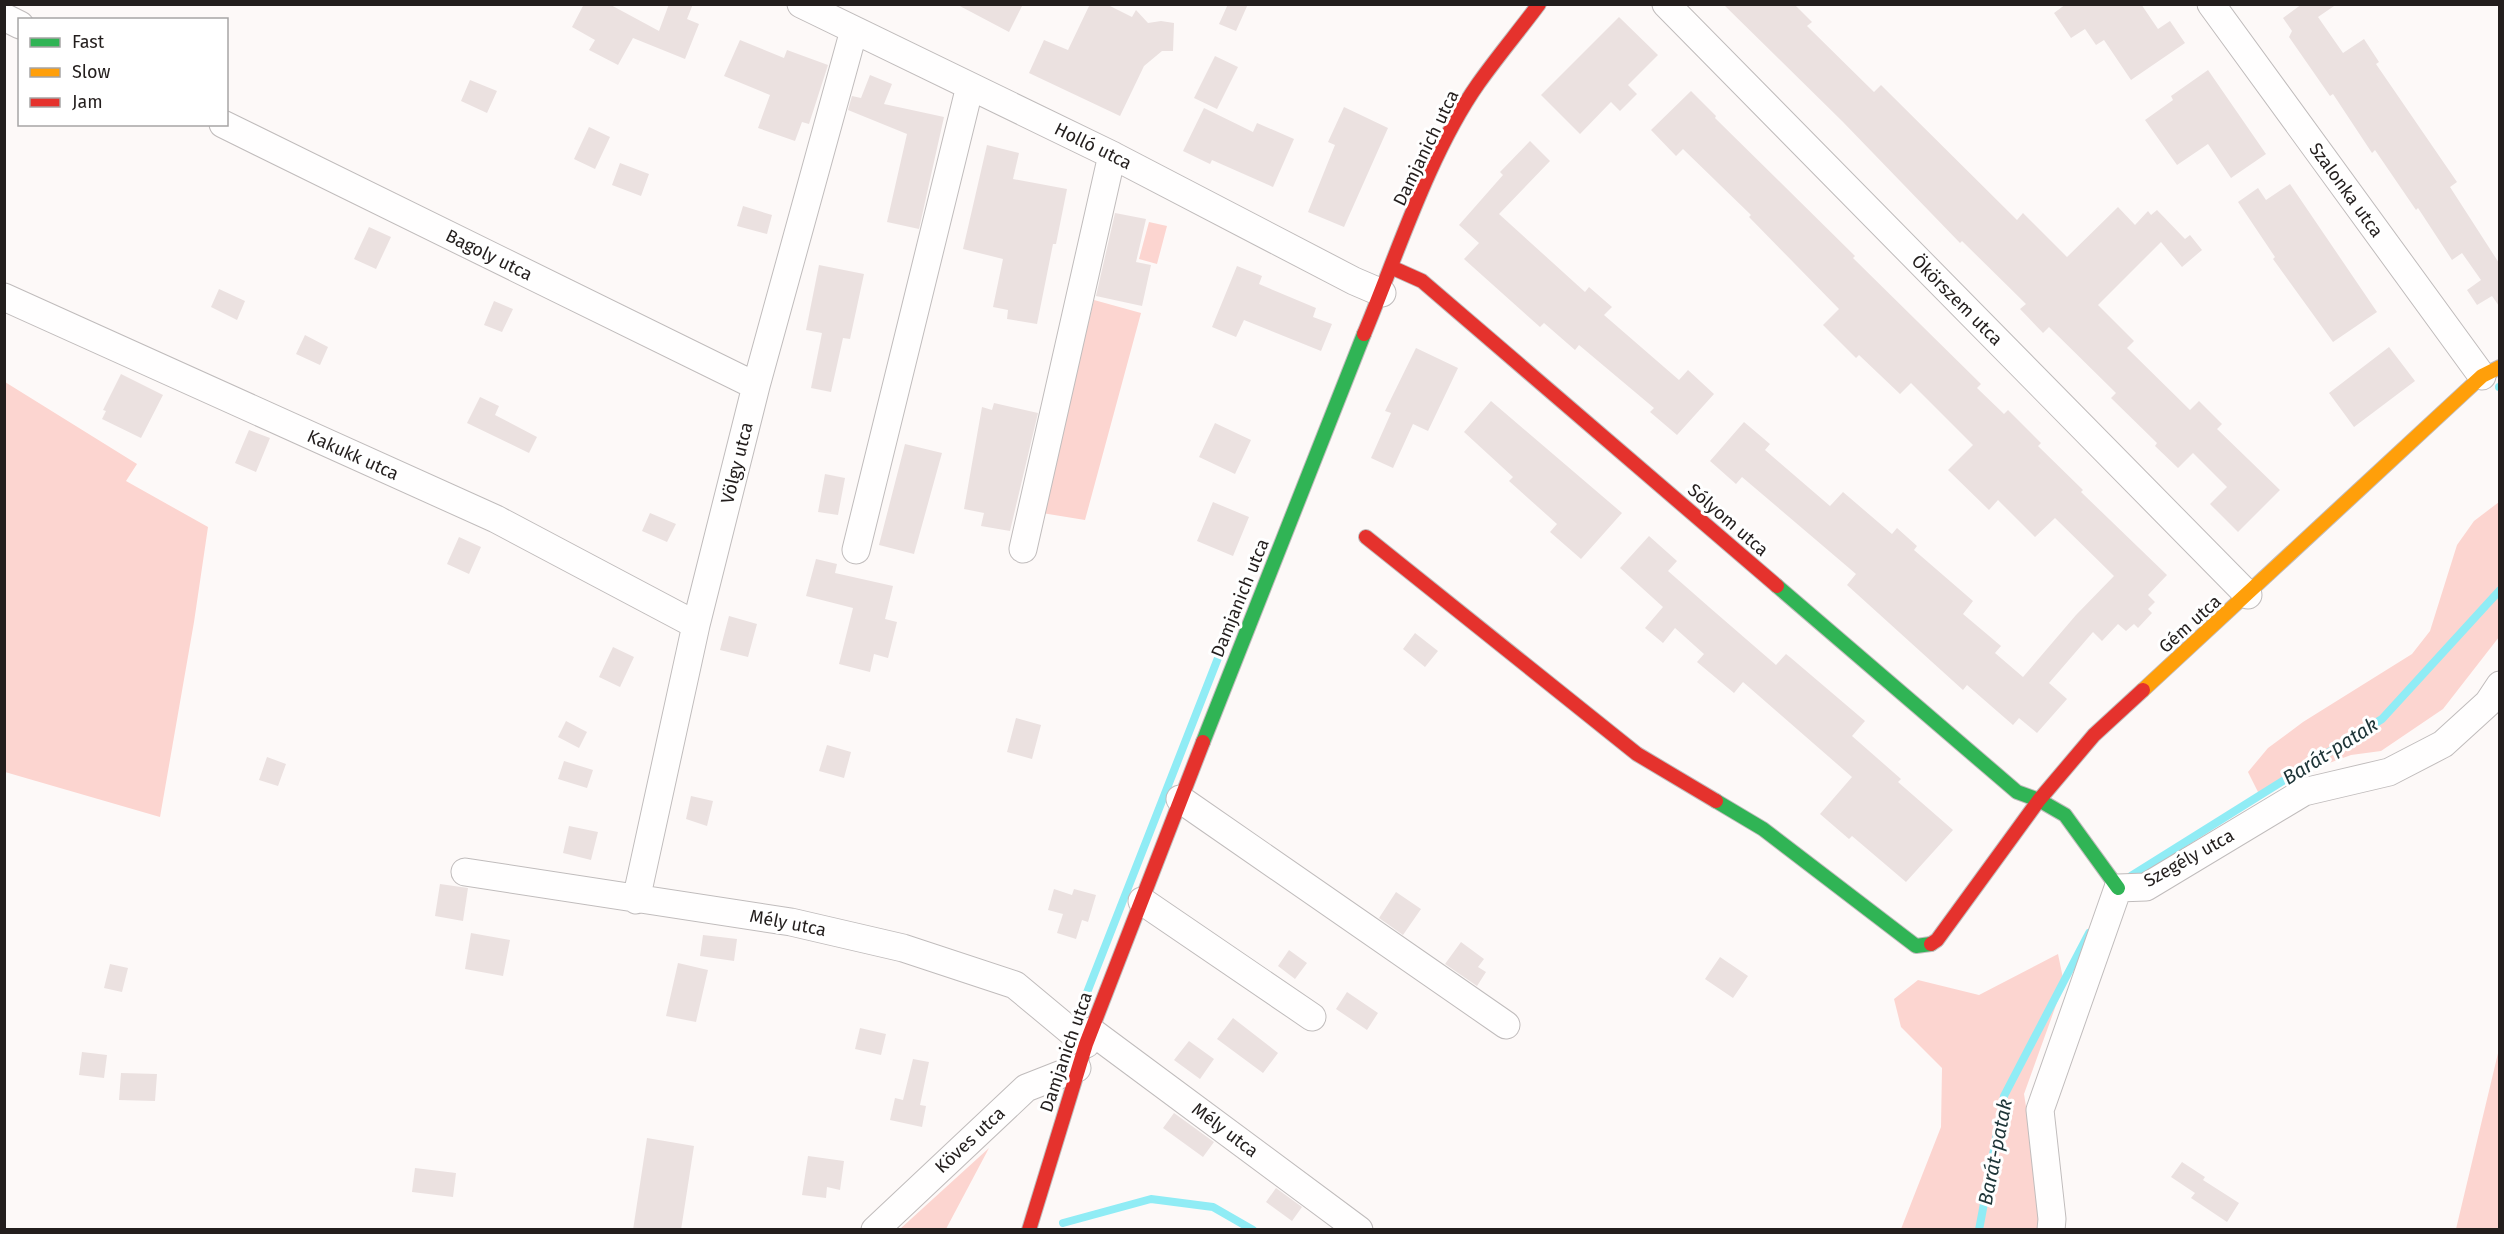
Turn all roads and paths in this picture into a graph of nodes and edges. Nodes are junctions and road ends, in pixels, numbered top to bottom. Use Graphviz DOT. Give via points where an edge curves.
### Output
graph roads {
  1 [pos="801,4"];
  2 [pos="1539,4"];
  3 [pos="1666,4"];
  4 [pos="2211,4"];
  5 [pos="4,17"];
  6 [pos="18,24"];
  7 [pos="854,30"];
  8 [pos="970,86"];
  9 [pos="227,126"];
  10 [pos="1112,155"];
  11 [pos="1393,268"];
  12 [pos="1382,293"];
  13 [pos="4,297"];
  14 [pos="2491,372"];
  15 [pos="756,386"];
  16 [pos="1366,537"];
  17 [pos="1023,549"];
  18 [pos="856,550"];
  19 [pos="2248,595"];
  20 [pos="696,625"];
  21 [pos="2499,685"];
  22 [pos="1180,799"];
  23 [pos="2039,800"];
  24 [pos="465,872"];
  25 [pos="2118,888"];
  26 [pos="636,900"];
  27 [pos="1142,901"];
  28 [pos="1312,1017"];
  29 [pos="1506,1025"];
  30 [pos="1084,1048"];
  31 [pos="875,1230"];
  32 [pos="1029,1230"];
  33 [pos="1359,1230"];
  34 [pos="2051,1230"];
  1 -- 7 [label="street, Holló utca"];
  2 -- 11 [label="street, Damjanich utca" via="1477,85 1449,134"];
  3 -- 19 [label="street, Ökörszem utca"];
  4 -- 14 [label="street, Szalonka utca"];
  5 -- 6 [label="street"];
  7 -- 8 [label="street, Holló utca"];
  7 -- 15 [label="street, Völgy utca"];
  8 -- 10 [label="street, Holló utca"];
  8 -- 18 [label="street"];
  9 -- 15 [label="street, Bagoly utca"];
  10 -- 12 [label="street, Holló utca"];
  10 -- 17 [label="street"];
  11 -- 12 [label="street, Damjanich utca"];
  11 -- 23 [label="street, Sólyom utca" via="1422,281 2017,792"];
  12 -- 22 [label="street, Damjanich utca"];
  13 -- 20 [label="street, Kakukk utca" via="496,519"];
  14 -- 19 [label="street, Gém utca"];
  15 -- 20 [label="street, Völgy utca"];
  16 -- 23 [label="street, Gém utca" via="1637,754 1763,829 1916,945 1929,945 1937,940"];
  19 -- 23 [label="street, Gém utca" via="2094,735"];
  20 -- 26 [label="street, Völgy utca"];
  21 -- 25 [label="street, Szegély utca" via="2488,703 2443,744 2389,772 2304,792 2146,887"];
  22 -- 27 [label="street, Damjanich utca"];
  22 -- 29 [label="street"];
  23 -- 25 [label="street, Sólyom utca" via="2065,815"];
  24 -- 26 [label="street, Mély utca"];
  25 -- 34 [label="street" via="2040,1110"];
  26 -- 30 [label="street, Mély utca" via="791,922 915,952 1016,985"];
  27 -- 28 [label="street"];
  27 -- 30 [label="street, Damjanich utca"];
  30 -- 31 [label="street, Köves utca" via="1026,1088"];
  30 -- 32 [label="street, Damjanich utca"];
  30 -- 33 [label="street, Mély utca"];
}
